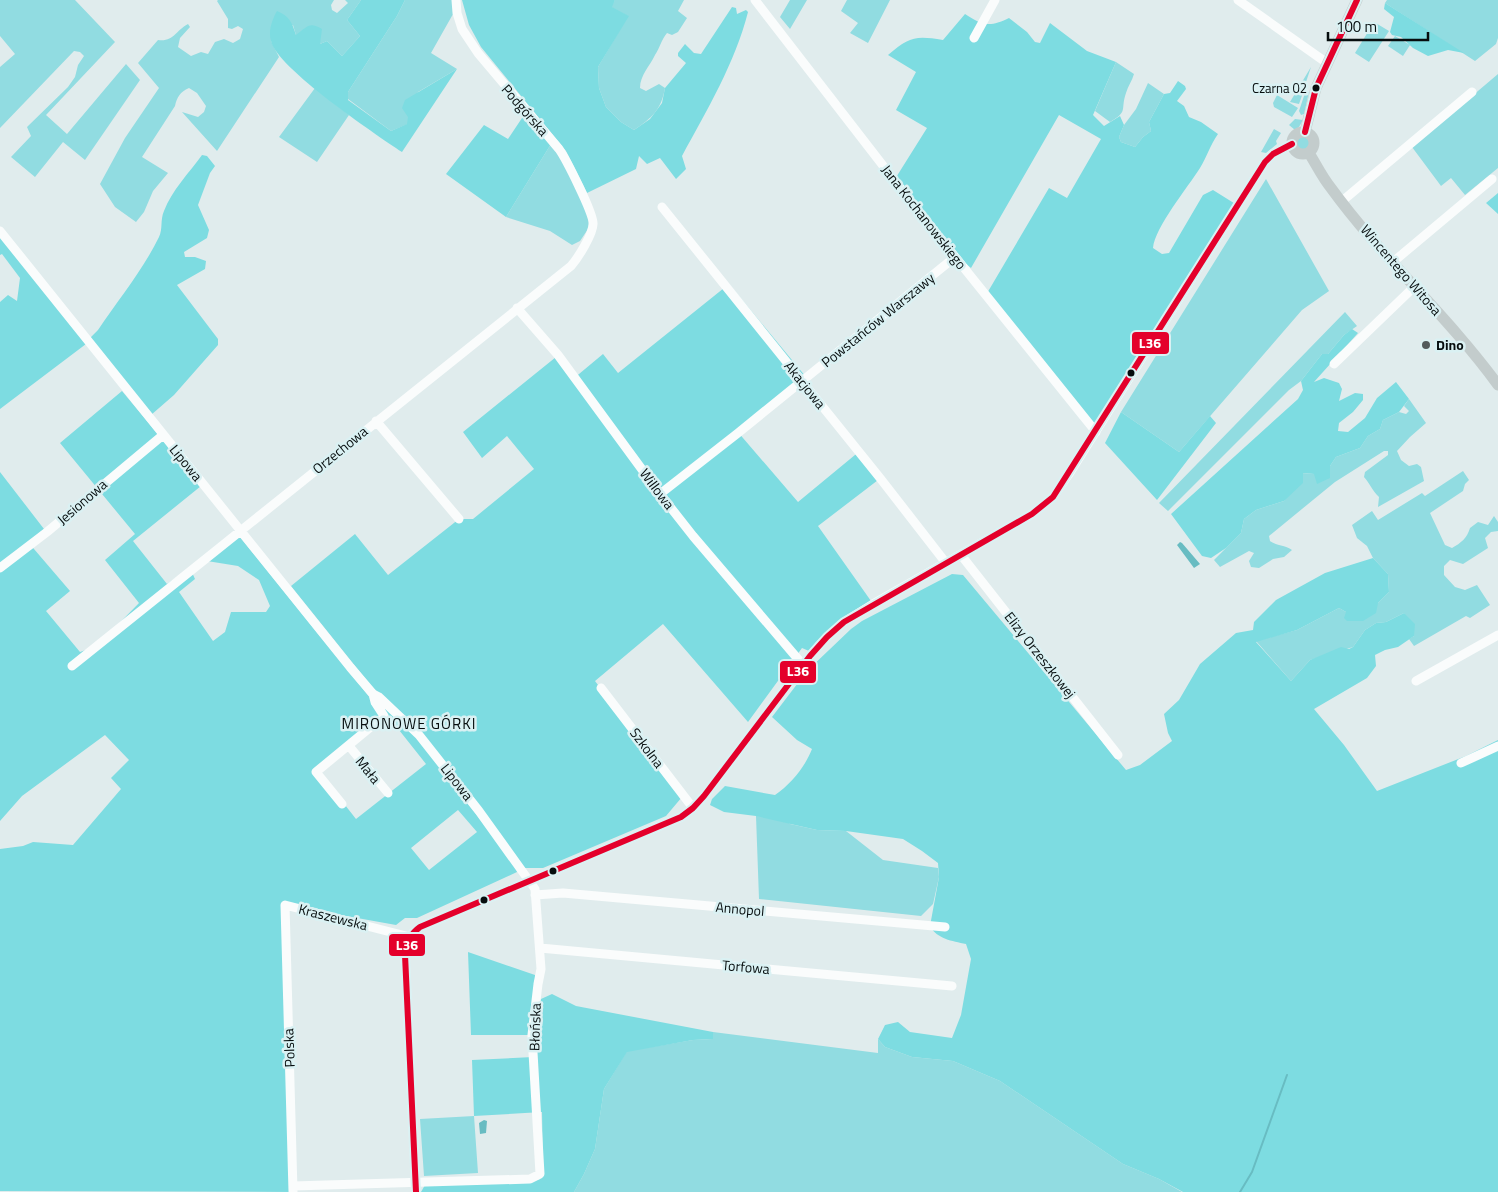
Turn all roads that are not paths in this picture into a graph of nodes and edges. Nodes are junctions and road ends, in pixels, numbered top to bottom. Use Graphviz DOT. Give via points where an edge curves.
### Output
graph roads {
  1 [pos="456,0"];
  2 [pos="754,0"];
  3 [pos="995,0"];
  4 [pos="1238,0"];
  5 [pos="1357,0"];
  6 [pos="974,38"];
  7 [pos="1327,63"];
  8 [pos="1472,92"];
  9 [pos="1305,132"];
  10 [pos="1292,144"];
  11 [pos="1309,153"];
  12 [pos="1492,179"];
  13 [pos="1341,202"];
  14 [pos="662,207"];
  15 [pos="594,222"];
  16 [pos="0,231"];
  17 [pos="955,257"];
  18 [pos="1394,262"];
  19 [pos="1414,286"];
  20 [pos="517,308"];
  21 [pos="1334,364"];
  22 [pos="802,381"];
  23 [pos="1498,385"];
  24 [pos="376,421"];
  25 [pos="1096,432"];
  26 [pos="163,435"];
  27 [pos="660,494"];
  28 [pos="459,519"];
  29 [pos="240,531"];
  30 [pos="961,555"];
  31 [pos="946,563"];
  32 [pos="0,568"];
  33 [pos="1498,635"];
  34 [pos="803,665"];
  35 [pos="72,666"];
  36 [pos="1416,681"];
  37 [pos="601,688"];
  38 [pos="373,694"];
  39 [pos="349,746"];
  40 [pos="1498,746"];
  41 [pos="1118,755"];
  42 [pos="1461,763"];
  43 [pos="388,794"];
  44 [pos="342,804"];
  45 [pos="693,808"];
  46 [pos="530,881"];
  47 [pos="535,895"];
  48 [pos="285,905"];
  49 [pos="945,927"];
  50 [pos="410,937"];
  51 [pos="540,948"];
  52 [pos="952,986"];
  53 [pos="415,1182"];
  54 [pos="293,1189"];
  55 [pos="416,1192"];
  1 -- 15 [label="street, Podgórska" via="462,29 478,53 565,157"];
  2 -- 17 [label="street, Jana Kochanowskiego"];
  3 -- 6 [label="street"];
  4 -- 7 [label="street"];
  5 -- 7 [label="main road"];
  7 -- 9 [label="main road" via="1316,88"];
  8 -- 13 [label="street"];
  9 -- 10 [label="main road" via="1296,135"];
  9 -- 11 [label="main road" via="1314,139 1314,147"];
  10 -- 11 [label="main road" via="1298,153"];
  10 -- 25 [label="street" via="1265,162"];
  11 -- 13 [label="main road, Wincentego Witosa"];
  12 -- 18 [label="street"];
  13 -- 18 [label="main road, Wincentego Witosa"];
  14 -- 22 [label="street, Akacjowa"];
  15 -- 20 [label="street, Orzechowa" via="571,266"];
  16 -- 26 [label="street, Lipowa"];
  17 -- 22 [label="street, Powstańców Warszawy"];
  17 -- 25 [label="street, Jana Kochanowskiego"];
  18 -- 19 [label="main road, Wincentego Witosa"];
  19 -- 21 [label="street"];
  19 -- 23 [label="main road, Wincentego Witosa"];
  20 -- 24 [label="street, Orzechowa"];
  20 -- 27 [label="street, Willowa" via="558,355"];
  22 -- 27 [label="street, Powstańców Warszawy"];
  22 -- 31 [label="street, Akacjowa"];
  24 -- 28 [label="street"];
  24 -- 29 [label="street, Orzechowa"];
  25 -- 30 [label="street" via="1045,504"];
  26 -- 29 [label="street, Lipowa"];
  26 -- 32 [label="street, Jesionowa"];
  27 -- 34 [label="street, Willowa"];
  29 -- 35 [label="street, Orzechowa"];
  29 -- 38 [label="street, Lipowa"];
  30 -- 31 [label="street"];
  30 -- 41 [label="street, Elizy Orzeszkowej"];
  31 -- 34 [label="street" via="844,622"];
  33 -- 36 [label="street"];
  34 -- 45 [label="street"];
  37 -- 45 [label="street, Szkolna"];
  38 -- 39 [label="street, Lipowa" via="384,716"];
  38 -- 46 [label="street, Lipowa" via="419,735"];
  39 -- 43 [label="street, Mała"];
  39 -- 44 [label="street" via="316,772"];
  40 -- 42 [label="street"];
  45 -- 46 [label="street" via="670,823"];
  46 -- 47 [label="street, Błońska"];
  46 -- 50 [label="street" via="420,927"];
  47 -- 49 [label="street, Annopol" via="563,893"];
  47 -- 51 [label="street, Błońska"];
  48 -- 50 [label="street, Kraszewska"];
  48 -- 54 [label="street, Polska"];
  50 -- 53 [label="street" via="405,955"];
  51 -- 52 [label="street, Torfowa"];
  51 -- 53 [label="street, Błońska" via="541,969 532,1035 540,1174 530,1179"];
  53 -- 54 [label="street"];
  53 -- 55 [label="street"];
}
